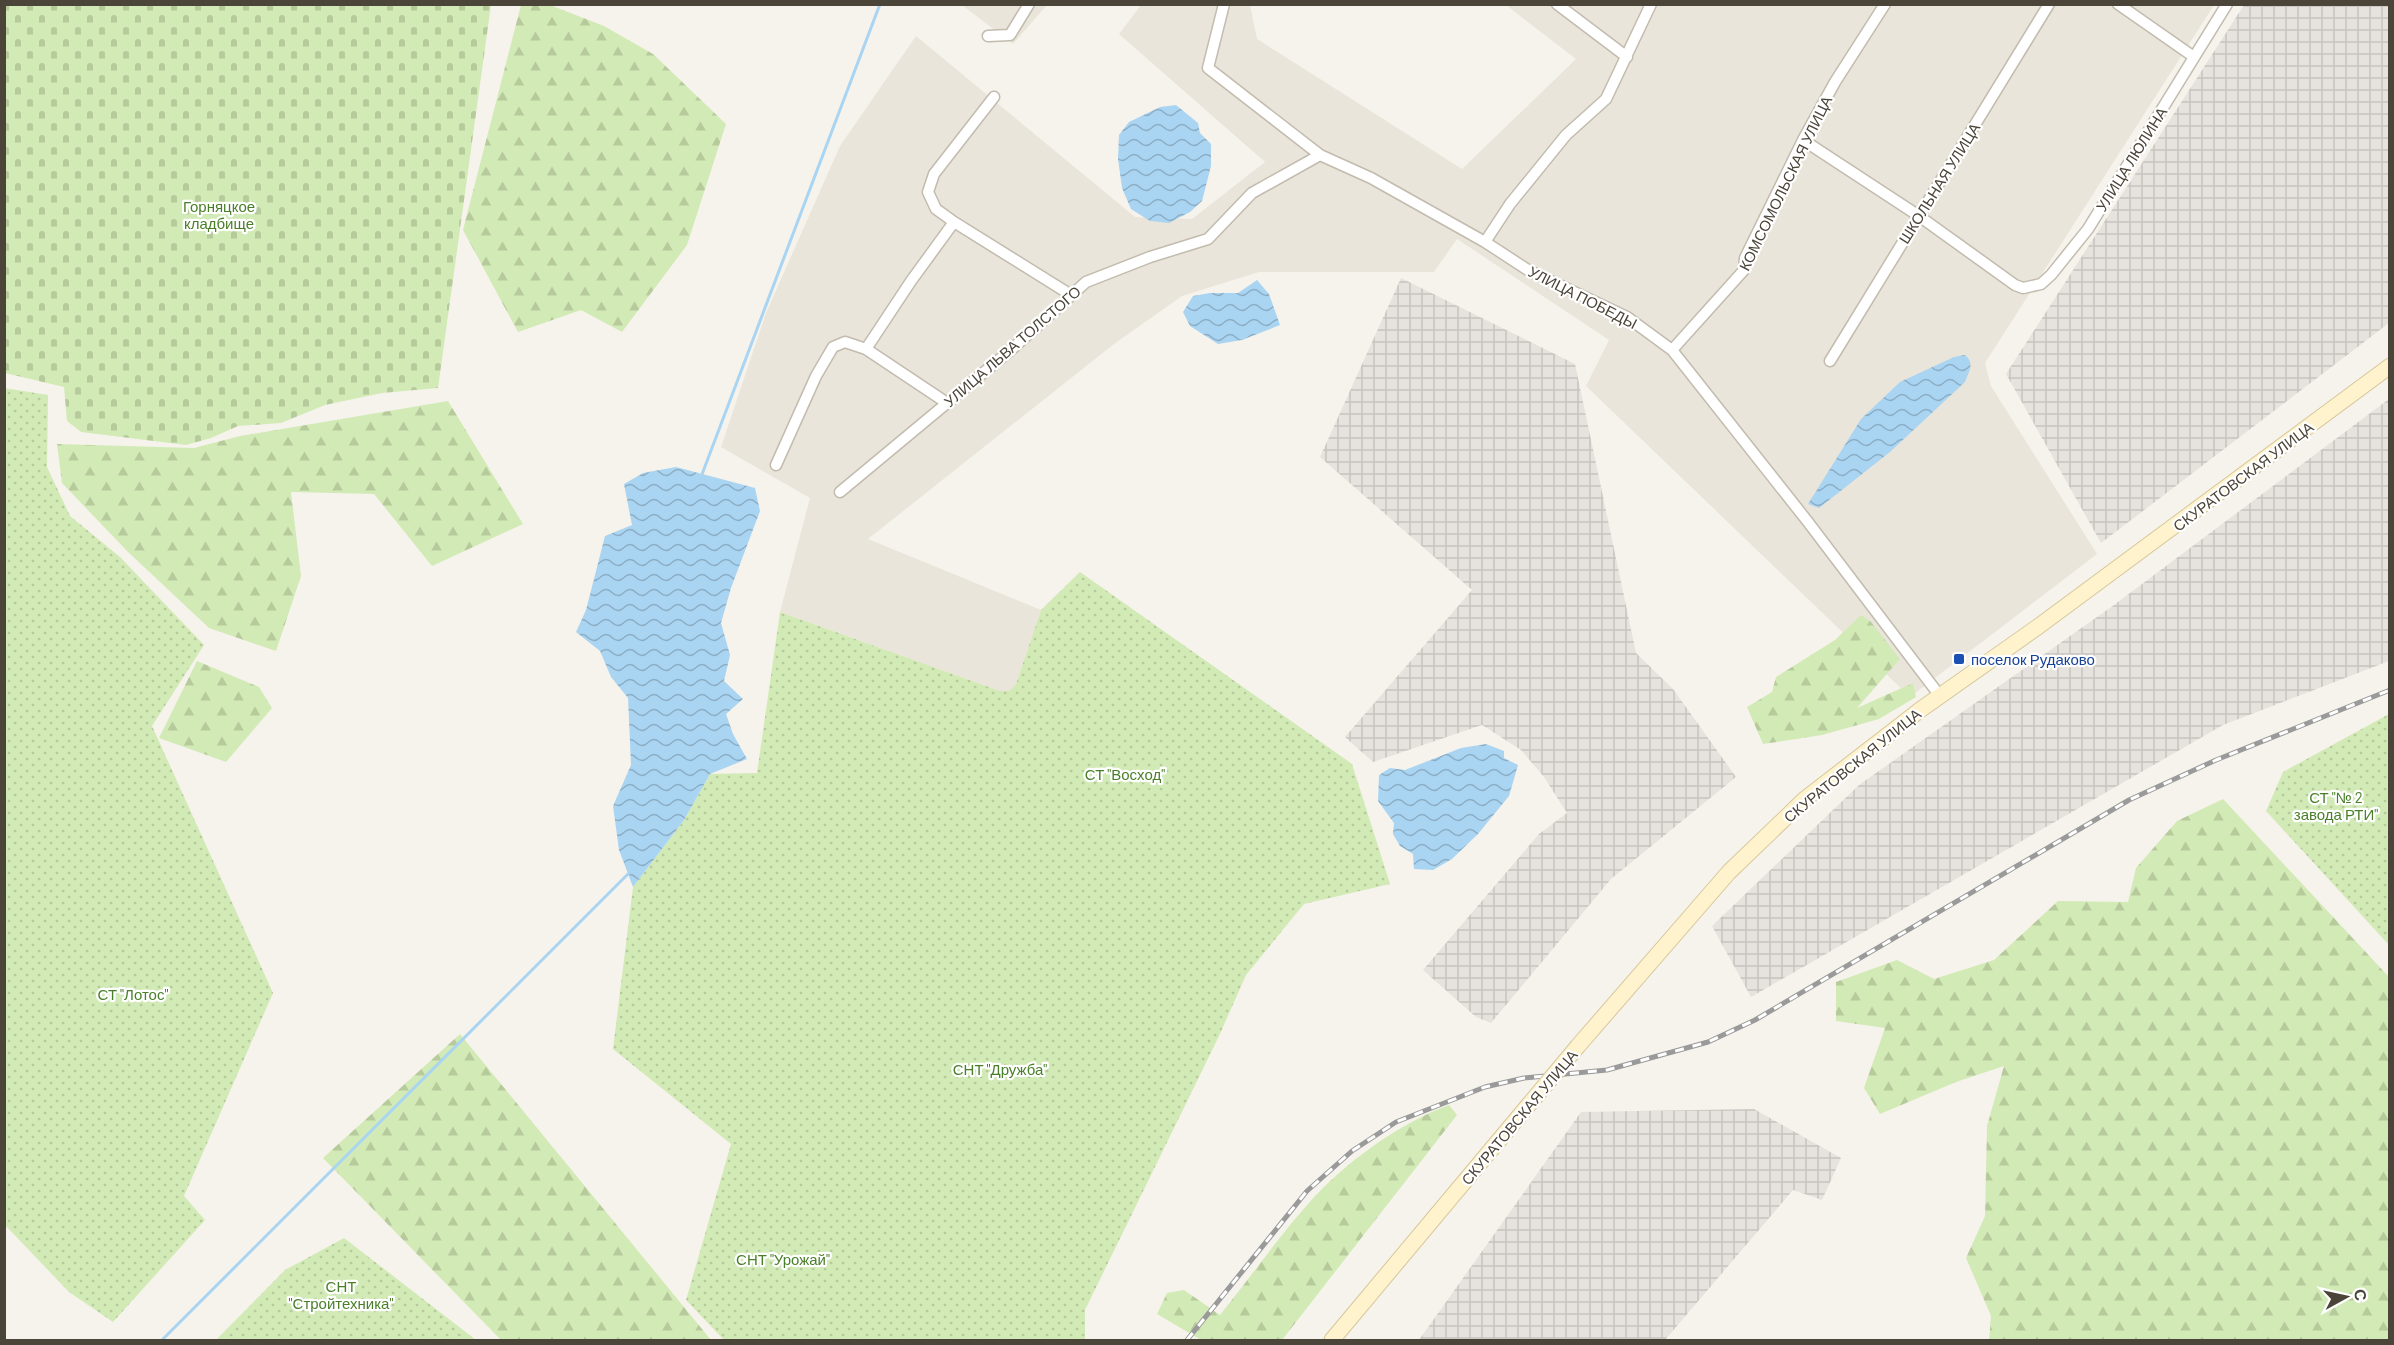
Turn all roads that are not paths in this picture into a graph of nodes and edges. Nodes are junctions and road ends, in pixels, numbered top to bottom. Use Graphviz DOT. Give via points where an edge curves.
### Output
graph roads {
  1 [pos="1029,4"];
  2 [pos="1224,4"];
  3 [pos="1557,4"];
  4 [pos="1651,4"];
  5 [pos="1885,4"];
  6 [pos="2049,4"];
  7 [pos="2118,4"];
  8 [pos="2227,4"];
  9 [pos="988,36"];
  10 [pos="1627,57"];
  11 [pos="2194,57"];
  12 [pos="994,97"];
  13 [pos="1803,140"];
  14 [pos="1320,155"];
  15 [pos="1919,216"];
  16 [pos="954,222"];
  17 [pos="1485,242"];
  18 [pos="1071,295"];
  19 [pos="866,349"];
  20 [pos="1672,350"];
  21 [pos="1830,362"];
  22 [pos="2390,366"];
  23 [pos="947,403"];
  24 [pos="776,465"];
  25 [pos="840,492"];
  26 [pos="1940,696"];
  27 [pos="1332,1341"];
  1 -- 9 [label="street" via="1010,34"];
  2 -- 14 [label="street, УЛИЦА ПОБЕДЫ" via="1208,68"];
  3 -- 10 [label="street"];
  4 -- 10 [label="street"];
  5 -- 13 [label="street, КОМСОМОЛЬСКАЯ УЛИЦА"];
  6 -- 15 [label="street, ШКОЛЬНАЯ УЛИЦА"];
  7 -- 11 [label="street"];
  8 -- 11 [label="street, УЛИЦА ЛЮЛИНА"];
  10 -- 17 [label="street" via="1606,99 1566,135 1510,204"];
  11 -- 15 [label="street, УЛИЦА ЛЮЛИНА" via="2088,229 2041,284 2023,288 2015,285"];
  12 -- 16 [label="street" via="934,174 928,192 936,209"];
  13 -- 15 [label="street"];
  13 -- 20 [label="street, КОМСОМОЛЬСКАЯ УЛИЦА" via="1745,258 1744,270"];
  14 -- 17 [label="street, УЛИЦА ПОБЕДЫ" via="1371,178"];
  14 -- 18 [label="street, УЛИЦА ЛЬВА ТОЛСТОГО" via="1252,193 1208,239 1086,282"];
  15 -- 21 [label="street, ШКОЛЬНАЯ УЛИЦА"];
  16 -- 18 [label="street"];
  16 -- 19 [label="street"];
  17 -- 20 [label="street, УЛИЦА ПОБЕДЫ" via="1528,270 1627,317"];
  18 -- 23 [label="street, УЛИЦА ЛЬВА ТОЛСТОГО"];
  19 -- 23 [label="street"];
  19 -- 24 [label="street" via="845,342 833,347"];
  20 -- 26 [label="street, УЛИЦА ПОБЕДЫ"];
  22 -- 26 [label="street, СКУРАТОВСКАЯ УЛИЦА"];
  23 -- 25 [label="street, УЛИЦА ЛЬВА ТОЛСТОГО"];
  26 -- 27 [label="street, СКУРАТОВСКАЯ УЛИЦА, bridge" via="1805,799 1689,916"];
}
